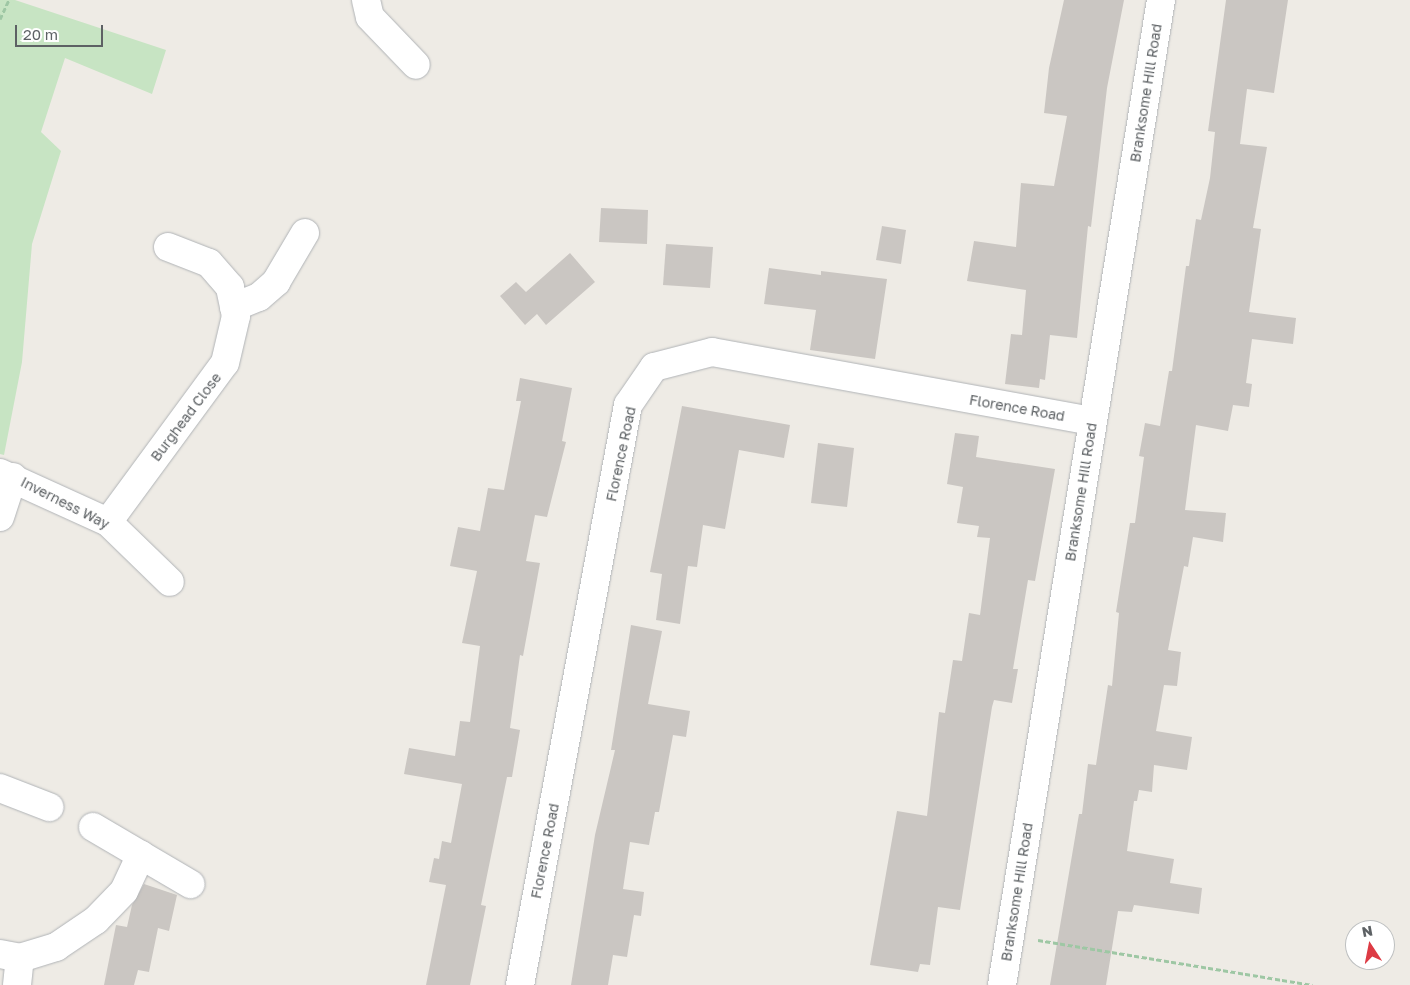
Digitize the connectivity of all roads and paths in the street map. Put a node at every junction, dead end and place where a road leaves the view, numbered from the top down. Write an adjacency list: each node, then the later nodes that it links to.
1 (9, 0): 4 (path)
2 (366, 0): 5 (street)
3 (1161, 0): 9 (street, Branksome Hill Road)
4 (0, 19)
5 (416, 65)
6 (305, 233): 8 (street)
7 (168, 246): 8 (street, Burghead Close)
8 (234, 307): 12 (street, Burghead Close)
9 (1092, 421): 19 (street, Branksome Hill Road); 22 (street, Florence Road)
10 (6, 475): 11 (street); 12 (street, Inverness Way)
11 (0, 517)
12 (108, 522): 13 (street, Inverness Way)
13 (170, 582)
14 (0, 788): 15 (street)
15 (49, 807)
16 (92, 827): 17 (street)
17 (141, 855): 18 (street); 20 (street)
18 (190, 884)
19 (1010, 936): 23 (street, Branksome Hill Road); 24 (path)
20 (10, 956): 21 (street)
21 (17, 985)
22 (520, 985)
23 (1002, 985)
24 (1312, 985)

